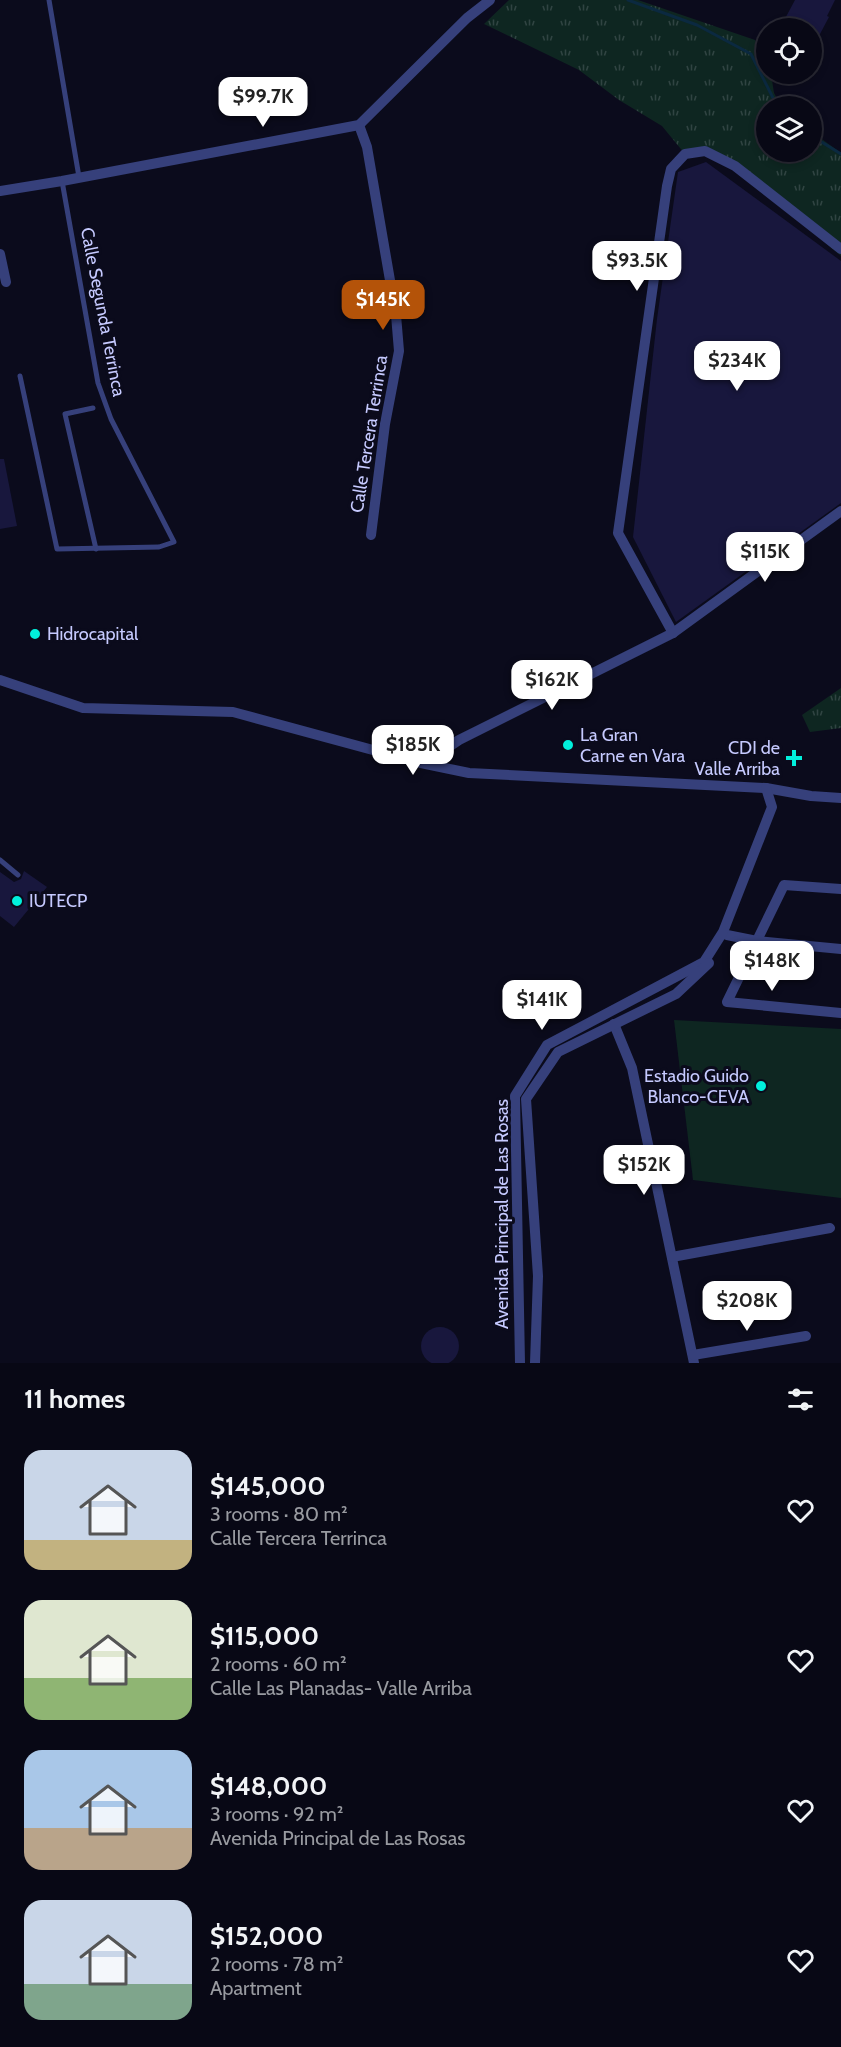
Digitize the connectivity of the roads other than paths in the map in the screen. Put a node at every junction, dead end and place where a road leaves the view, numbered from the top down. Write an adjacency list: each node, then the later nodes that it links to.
1 (49, 0): 4 (lane)
2 (490, 0): 3 (street)
3 (359, 125): 4 (street); 13 (street, Calle Tercera Terrinca)
4 (80, 177): 5 (street)
5 (62, 182): 6 (street); 14 (lane, Calle Segunda Terrinca)
6 (0, 191)
7 (841, 249): 15 (street)
8 (0, 254): 9 (street)
9 (6, 282)
10 (20, 376): 14 (lane)
11 (93, 408): 14 (lane)
12 (841, 511): 15 (street)
13 (371, 535)
14 (96, 549)
15 (673, 633): 17 (street)
16 (0, 680): 17 (street)
17 (421, 763): 18 (street)
18 (770, 789): 19 (street); 23 (street); 32 (street, Avenida Principal de Las Rosas)
19 (841, 798)
20 (0, 860): 21 (lane)
21 (18, 875)
22 (841, 889): 24 (street)
23 (727, 935): 24 (street); 27 (street)
24 (757, 941): 25 (street); 26 (street)
25 (841, 949)
26 (841, 1013)
27 (614, 1024): 29 (street); 33 (street)
28 (831, 1228): 29 (street)
29 (672, 1257): 31 (street)
30 (806, 1336): 31 (street)
31 (694, 1359)
32 (520, 1363)
33 (535, 1363)

